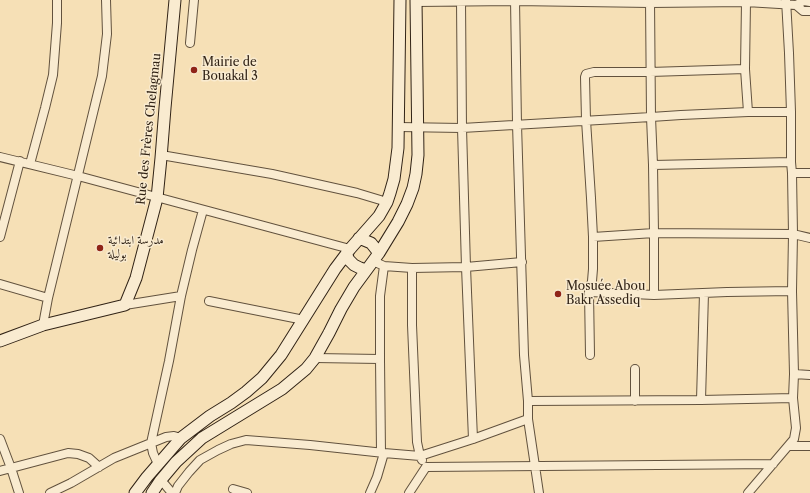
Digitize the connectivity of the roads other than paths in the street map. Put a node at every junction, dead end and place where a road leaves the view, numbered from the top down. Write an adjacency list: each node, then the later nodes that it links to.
1 (57, 0): 30 (street)
2 (106, 0): 34 (street)
3 (175, 0): 26 (main road, Rue des Frères Chelagmau)
4 (194, 0): 15 (street)
5 (400, 0): 23 (main road)
6 (416, 1): 7 (street); 24 (main road)
7 (461, 1): 8 (street); 25 (street)
8 (515, 1): 9 (street); 22 (street)
9 (650, 2): 10 (street); 17 (street)
10 (746, 2): 11 (street); 16 (street)
11 (786, 2): 13 (street); 19 (street)
12 (810, 2): 13 (street)
13 (796, 5): 14 (street)
14 (810, 11)
15 (190, 43)
16 (745, 69): 17 (street); 18 (street)
17 (650, 72): 20 (street); 21 (street)
18 (748, 112): 19 (street); 20 (street)
19 (791, 112): 29 (street)
20 (651, 117): 21 (street); 31 (street)
21 (586, 120): 22 (street); 41 (street)
22 (517, 124): 25 (street); 46 (street)
23 (398, 127): 24 (street); 36 (main road)
24 (417, 128): 25 (street); 45 (main road)
25 (462, 128): 48 (street)
26 (162, 155): 35 (main road, Rue des Frères Chelagmau); 36 (street)
27 (0, 157): 28 (street)
28 (20, 161): 30 (street); 40 (street)
29 (791, 162): 31 (street); 32 (street)
30 (30, 164): 34 (street)
31 (653, 165): 38 (street)
32 (792, 173): 33 (street); 39 (street)
33 (810, 173)
34 (78, 176): 35 (street); 57 (street)
35 (157, 198): 37 (street); 59 (main road, Rue des Frères Chelagmau)
36 (387, 202): 42 (main road)
37 (203, 210): 44 (street); 56 (street)
38 (654, 233): 39 (street); 41 (street); 55 (street)
39 (793, 234): 43 (street); 52 (street)
40 (0, 236)
41 (593, 237): 53 (street)
42 (359, 238): 44 (main road); 45 (main road)
43 (810, 238)
44 (348, 251): 50 (main road); 60 (main road)
45 (376, 257): 47 (street); 50 (main road)
46 (522, 262): 48 (street); 71 (street)
47 (384, 266): 49 (street); 65 (street)
48 (466, 267): 49 (street); 76 (street)
49 (412, 268): 81 (street)
50 (366, 270): 64 (main road)
51 (0, 284): 57 (street)
52 (792, 291): 54 (street); 67 (street)
53 (589, 292): 55 (street); 63 (street)
54 (704, 293): 55 (street); 70 (street)
55 (654, 295)
56 (181, 296): 59 (street); 77 (street)
57 (48, 298): 61 (street)
58 (209, 302): 60 (street)
59 (124, 305): 61 (main road)
60 (304, 320): 74 (main road)
61 (43, 325): 62 (main road)
62 (0, 341)
63 (590, 355)
64 (315, 358): 65 (street); 89 (main road)
65 (380, 359): 80 (street)
66 (635, 369): 72 (street)
67 (794, 374): 68 (street); 69 (street)
68 (810, 375)
69 (793, 398): 70 (street); 78 (street)
70 (701, 400): 72 (street)
71 (528, 401): 72 (street); 73 (street)
72 (635, 401)
73 (528, 419): 76 (street); 85 (street)
74 (181, 438): 77 (street); 82 (main road)
75 (0, 440): 86 (street)
76 (473, 440): 81 (street)
77 (150, 443): 82 (street); 84 (street)
78 (788, 446): 79 (street); 83 (street)
79 (810, 446)
80 (383, 453): 81 (street); 95 (street); 97 (street)
81 (420, 456): 87 (street)
82 (158, 464): 93 (main road)
83 (773, 464): 85 (street); 100 (street)
84 (99, 467): 86 (street); 92 (street)
85 (535, 467): 87 (street); 99 (street)
86 (11, 468): 88 (street); 91 (street)
87 (426, 468): 98 (street)
88 (0, 470)
89 (161, 480): 94 (main road); 95 (street)
90 (233, 489): 96 (street)
91 (19, 493)
92 (50, 493)
93 (135, 493)
94 (152, 493)
95 (173, 493)
96 (247, 493)
97 (370, 493)
98 (409, 493)
99 (538, 493)
100 (748, 493)

